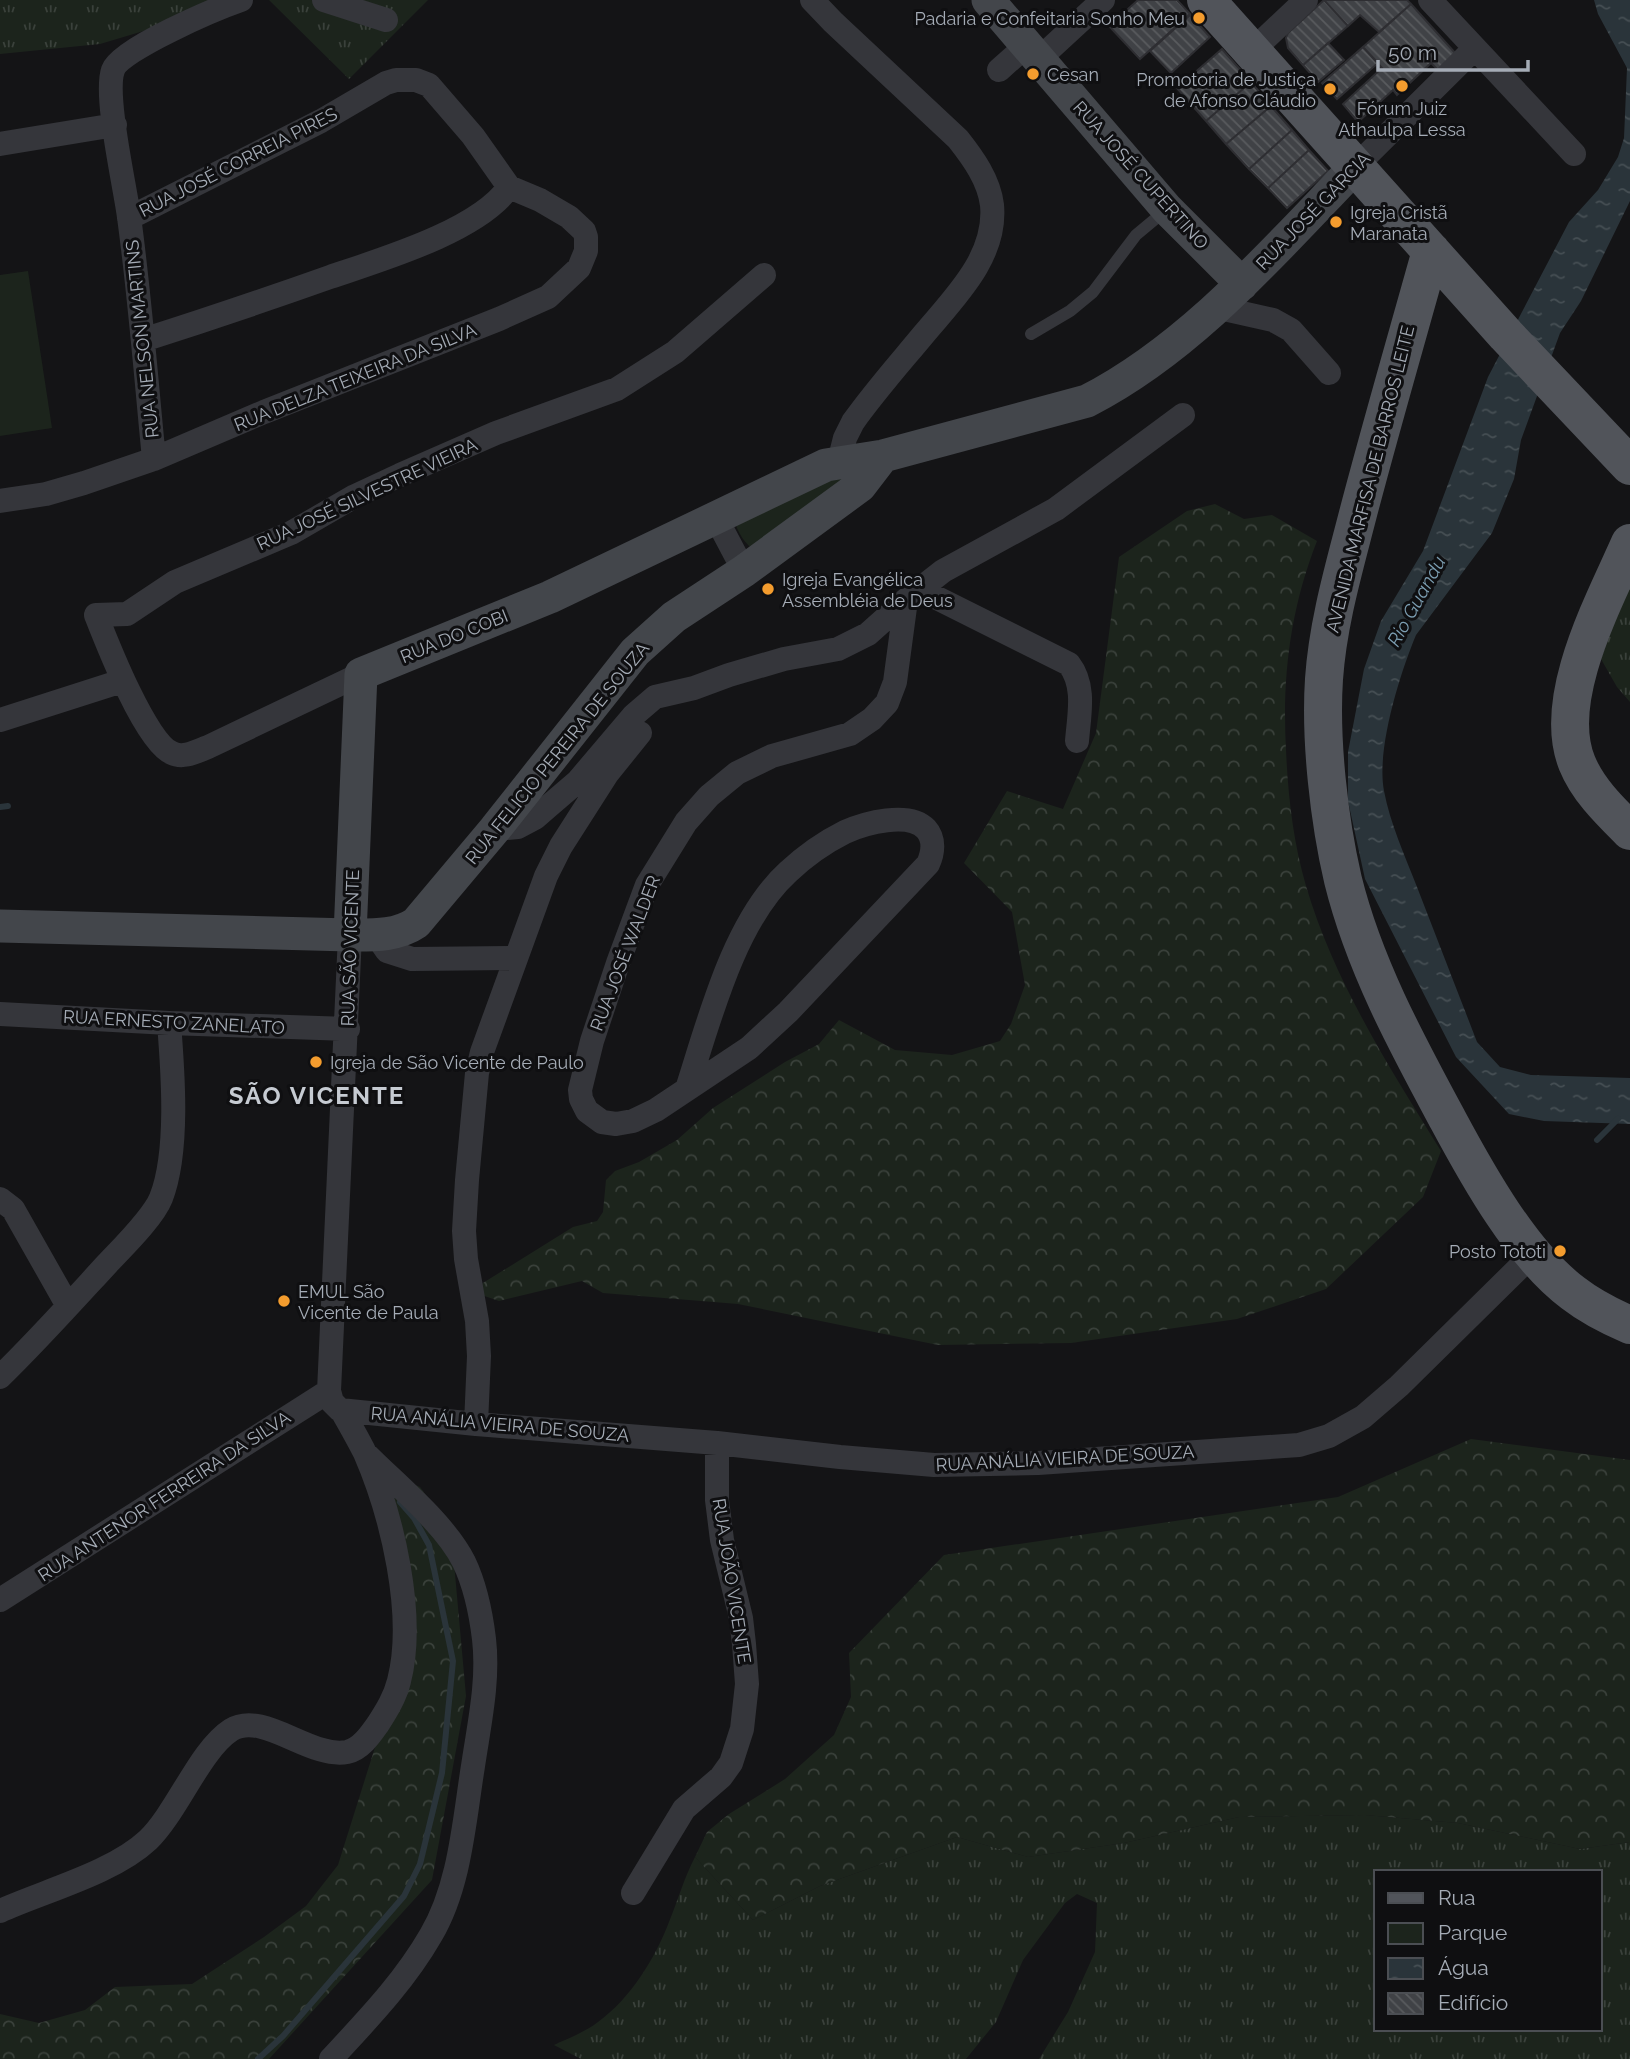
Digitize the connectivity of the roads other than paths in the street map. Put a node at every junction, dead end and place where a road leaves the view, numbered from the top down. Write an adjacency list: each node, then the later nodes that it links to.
1 (241, 0): 14 (street, RUA JOSÉ CORREIA PIRES)
2 (324, 0): 9 (street)
3 (813, 0): 31 (street)
4 (988, 0): 12 (main road, RUA JOSÉ CUPERTINO)
5 (1103, 0): 12 (street)
6 (1206, 0): 11 (main road)
7 (1306, 0): 11 (street)
8 (1430, 0): 10 (street)
9 (386, 20)
10 (1475, 49): 16 (street); 17 (street, RUA JOSÉ GARCIA)
11 (1252, 51): 17 (main road)
12 (1033, 52): 13 (street); 19 (main road, RUA JOSÉ CUPERTINO)
13 (999, 71)
14 (115, 125): 15 (street); 20 (street, RUA JOSÉ CORREIA PIRES)
15 (0, 144)
16 (1574, 153)
17 (1356, 166): 21 (main road); 23 (main road, RUA JOSÉ GARCIA)
18 (509, 187): 20 (street, RUA JOSÉ CORREIA PIRES); 26 (street); 30 (street, RUA DELZA TEIXEIRA DA SILVA)
19 (1167, 209): 23 (main road, RUA JOSÉ CUPERTINO); 25 (lane)
20 (129, 218): 26 (street, RUA NELSON MARTINS)
21 (1432, 251): 32 (main road); 54 (main road, AVENIDA MARFISA DE BARROS LEITE)
22 (764, 275): 38 (street, RUA JOSÉ SILVESTRE VIEIRA)
23 (1242, 284): 24 (main road)
24 (1215, 307): 27 (street); 29 (main road)
25 (1031, 334)
26 (143, 340): 30 (street, RUA NELSON MARTINS)
27 (1328, 373)
28 (1184, 415): 37 (street)
29 (883, 456): 31 (main road, RUA DO COBI); 36 (main road, RUA FELICIO PEREIRA DE SOUZA)
30 (154, 459): 33 (street, RUA DELZA TEIXEIRA DA SILVA)
31 (839, 462): 34 (main road, RUA DO COBI)
32 (1630, 466)
33 (0, 501)
34 (716, 518): 36 (street); 39 (main road, RUA DO COBI)
35 (1630, 543): 45 (main road)
36 (744, 571): 44 (main road, RUA FELICIO PEREIRA DE SOUZA)
37 (912, 594): 41 (street); 43 (street); 52 (street, RUA JOSÉ WALDER)
38 (96, 615): 40 (street, RUA DO COBI)
39 (361, 674): 40 (street, RUA DO COBI); 47 (main road, RUA SÃO VICENTE)
40 (122, 681): 42 (street)
41 (687, 690): 44 (street); 48 (street)
42 (0, 720)
43 (1077, 741)
44 (495, 829): 47 (main road, RUA FELICIO PEREIRA DE SOUZA)
45 (1630, 831)
46 (0, 926): 47 (main road, RUA FELICIO PEREIRA DE SOUZA)
47 (363, 935): 48 (street); 51 (street, RUA SÃO VICENTE)
48 (516, 958): 59 (street)
49 (0, 1014): 50 (street, RUA ERNESTO ZANELATO)
50 (169, 1023): 51 (street, RUA ERNESTO ZANELATO); 55 (street)
51 (348, 1029): 58 (street, RUA SÃO VICENTE)
52 (688, 1089): 52 (street, RUA JOSÉ WALDER)
53 (0, 1199): 55 (street)
54 (1532, 1254): 56 (main road, AVENIDA MARFISA DE BARROS LEITE); 60 (street, RUA ANÁLIA VIEIRA DE SOUZA)
55 (68, 1306): 57 (street)
56 (1630, 1325)
57 (0, 1377)
58 (335, 1401): 59 (street, RUA ANÁLIA VIEIRA DE SOUZA); 61 (street); 62 (street, RUA ANTENOR FERREIRA DA SILVA)
59 (476, 1424): 60 (street, RUA ANÁLIA VIEIRA DE SOUZA)
60 (717, 1443): 63 (street, RUA JOÃO VICENTE)
61 (365, 1453): 64 (street); 65 (street)
62 (0, 1600)
63 (633, 1893)
64 (0, 1911)
65 (331, 2059)

